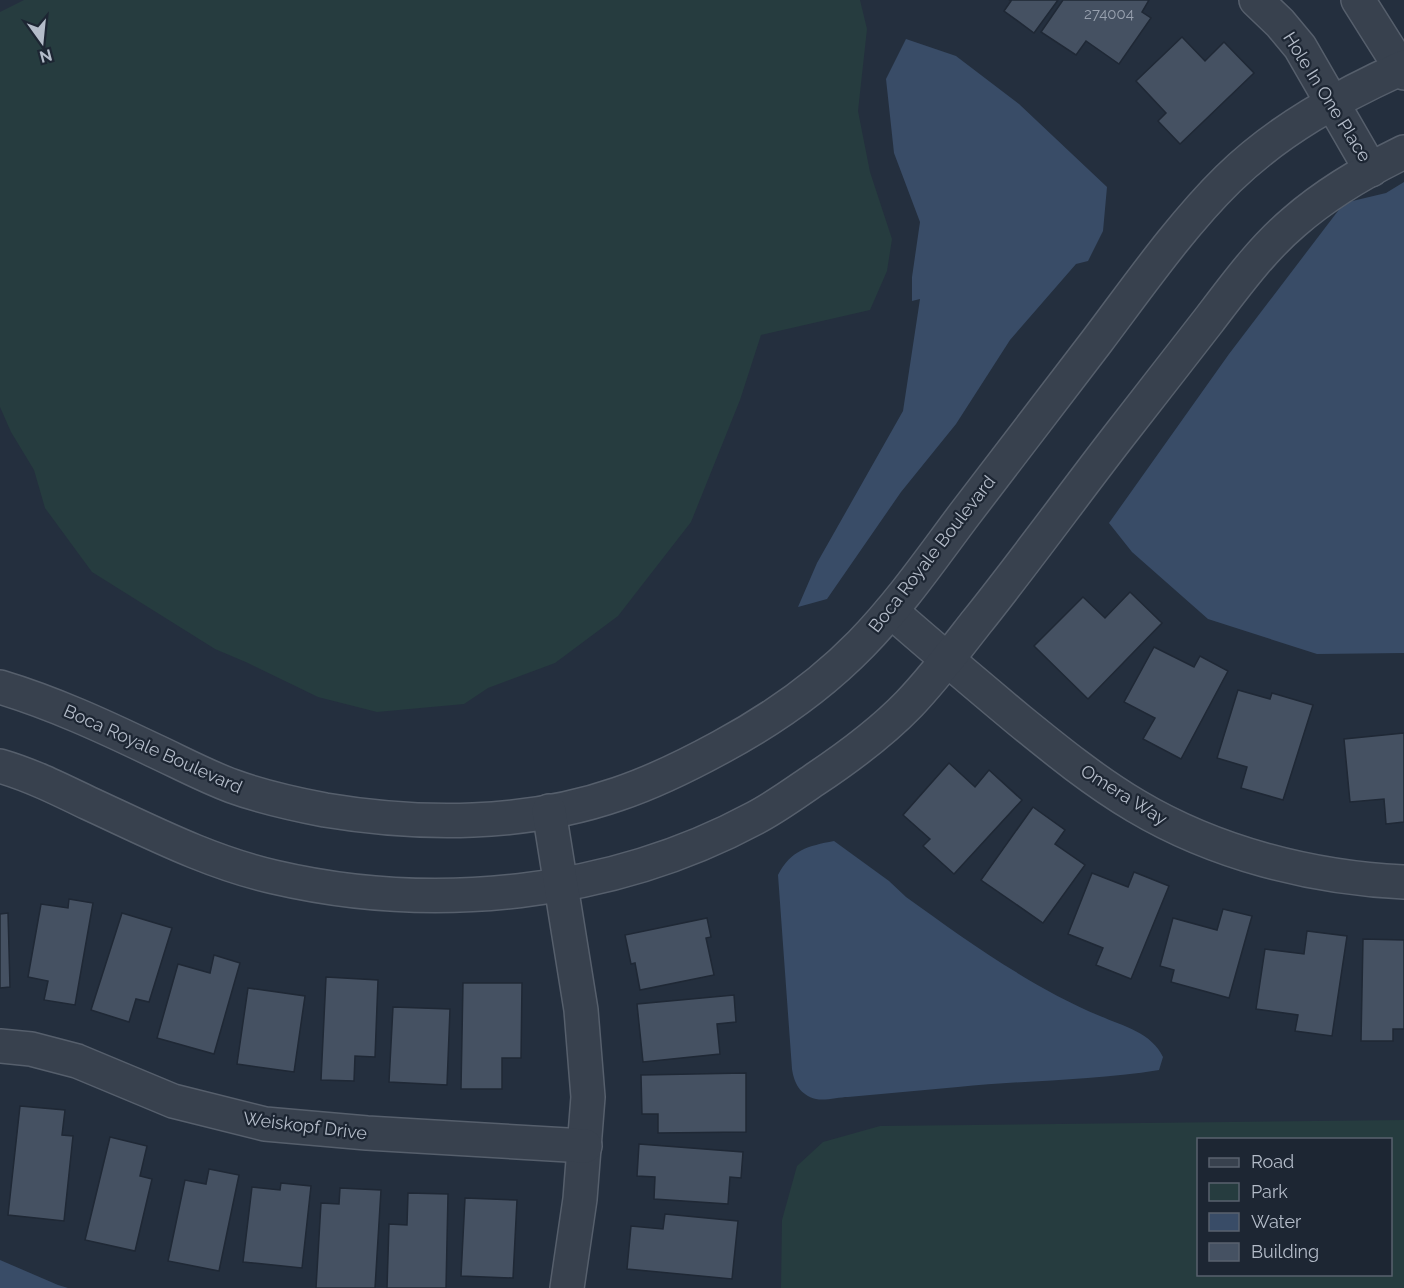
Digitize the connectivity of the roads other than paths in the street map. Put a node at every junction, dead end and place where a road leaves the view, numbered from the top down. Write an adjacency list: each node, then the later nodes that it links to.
1 (1256, 0): 4 (street, Hole In One Place)
2 (1358, 0): 3 (street)
3 (1403, 70): 4 (street, Boca Royale Boulevard)
4 (1331, 102): 6 (street, Hole In One Place); 7 (street, Boca Royale Boulevard)
5 (1404, 152): 6 (street)
6 (1371, 170): 8 (street)
7 (891, 611): 8 (street, Omera Way); 11 (street, Boca Royale Boulevard)
8 (946, 660): 12 (street, Omera Way); 13 (street)
9 (0, 687): 11 (street, Boca Royale Boulevard)
10 (0, 766): 13 (street)
11 (549, 811): 13 (street)
12 (1404, 882)
13 (561, 884): 15 (street)
14 (0, 1046): 15 (street, Weiskopf Drive)
15 (585, 1146): 16 (street)
16 (567, 1288)

